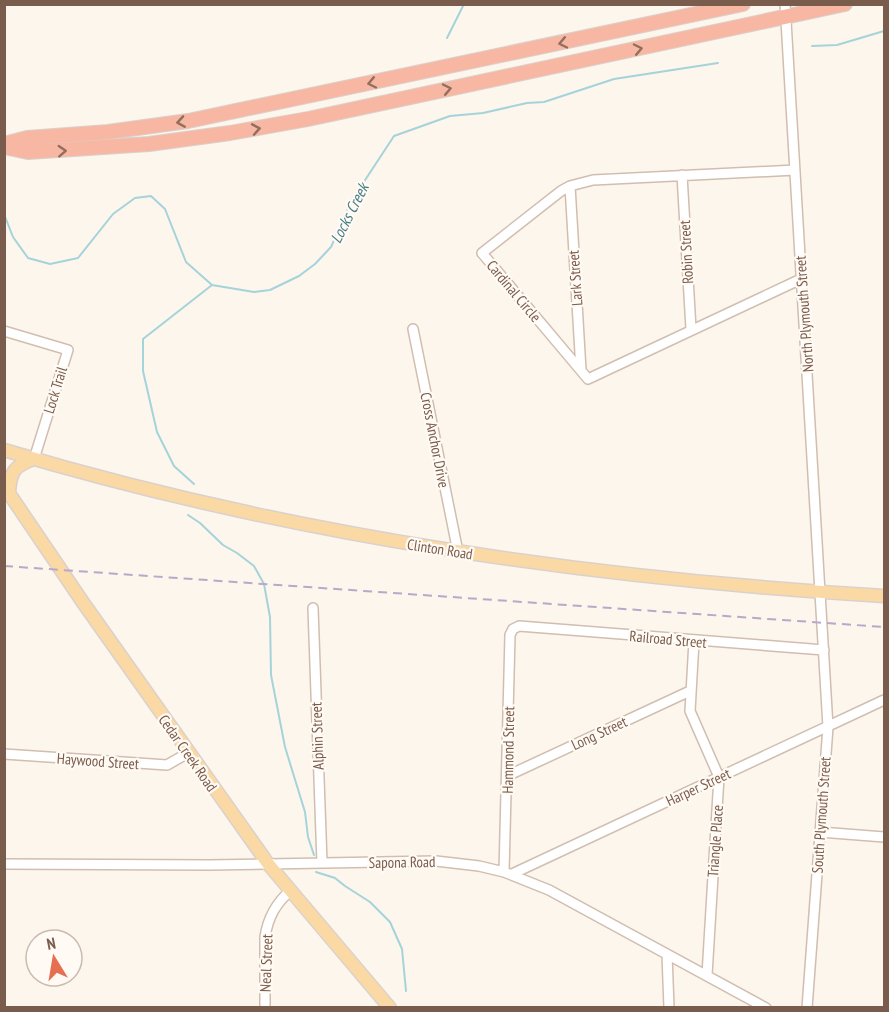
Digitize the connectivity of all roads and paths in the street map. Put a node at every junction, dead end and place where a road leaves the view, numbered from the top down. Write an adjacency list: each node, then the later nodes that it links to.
1 (743, 4): 4 (highway, one-way to 4)
2 (845, 4): 3 (highway)
3 (785, 11): 4 (highway, one-way to 3); 5 (street, North Plymouth Street)
4 (4, 146)
5 (795, 170): 6 (street, Cardinal Circle); 8 (street, North Plymouth Street)
6 (682, 175): 7 (street, Cardinal Circle); 10 (street, Robin Street)
7 (570, 186): 12 (street, Lark Street); 12 (street, Cardinal Circle)
8 (801, 279): 10 (street); 17 (street, North Plymouth Street)
9 (413, 329): 16 (street, Cross Anchor Drive)
10 (691, 329): 12 (street)
11 (4, 331): 14 (street, Lock Trail)
12 (581, 370)
13 (4, 450): 14 (main road, Clinton Road)
14 (34, 459): 15 (main road); 16 (main road, Clinton Road)
15 (7, 490): 27 (main road, Cedar Creek Road)
16 (458, 552): 17 (main road, Clinton Road)
17 (821, 592): 18 (main road, Clinton Road); 20 (street, North Plymouth Street)
18 (885, 596)
19 (313, 608): 33 (street, Alphin Street)
20 (823, 623): 23 (street, South Plymouth Street)
21 (513, 629): 22 (street, Railroad Street); 29 (street, Hammond Street)
22 (694, 641): 23 (street, Railroad Street); 24 (street, Triangle Place)
23 (824, 650): 26 (street, South Plymouth Street)
24 (690, 690): 29 (street, Long Street); 30 (street, Triangle Place)
25 (885, 700): 26 (street, Harper Street)
26 (828, 727): 30 (street, Harper Street); 31 (street, South Plymouth Street)
27 (188, 753): 28 (street, Haywood Street); 35 (main road, Cedar Creek Road)
28 (4, 754)
29 (507, 776): 36 (street, Hammond Street)
30 (719, 777): 36 (street, Harper Street); 39 (street, Triangle Place)
31 (820, 832): 32 (street); 44 (street, South Plymouth Street)
32 (885, 837)
33 (322, 863): 35 (street, Sapona Road); 36 (street, Sapona Road)
34 (4, 864): 35 (street, Sapona Road)
35 (269, 865): 37 (main road, Cedar Creek Road)
36 (508, 873): 38 (street, Sapona Road)
37 (291, 890): 41 (street, Neal Street); 42 (main road, Cedar Creek Road)
38 (667, 954): 39 (street, Sapona Road); 40 (street)
39 (707, 975): 43 (street, Sapona Road)
40 (669, 1007)
41 (265, 1008)
42 (390, 1008)
43 (766, 1008)
44 (807, 1008)

